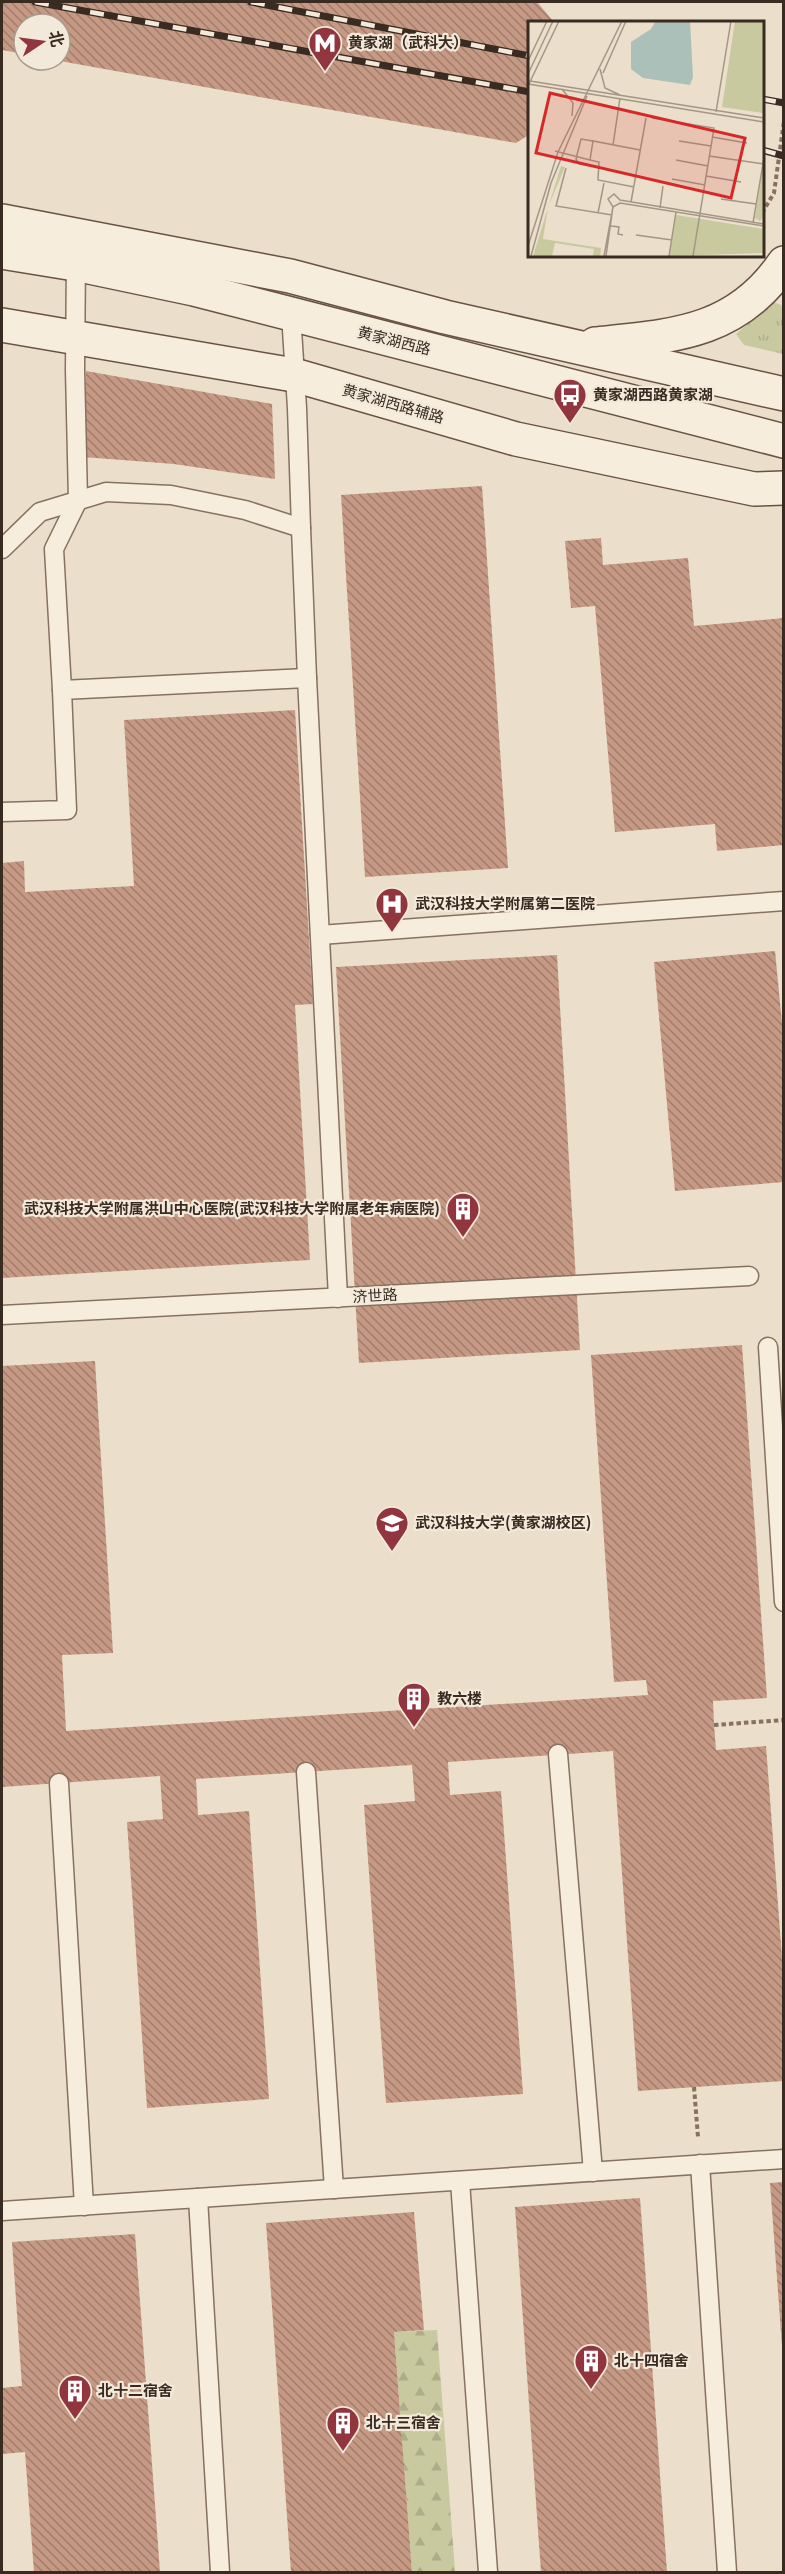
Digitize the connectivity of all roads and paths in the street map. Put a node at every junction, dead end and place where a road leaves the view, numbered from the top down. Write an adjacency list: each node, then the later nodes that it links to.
1 (783, 121): 2 (path)
2 (764, 210)
3 (2, 221): 4 (main road, 黄家湖西路)
4 (77, 249): 5 (main road, 黄家湖西路); 7 (main road, 黄家湖西路); 9 (lane); 10 (main road, 黄家湖西路)
5 (2, 252)
6 (783, 263): 10 (main road)
7 (291, 314): 11 (lane); 13 (main road, 黄家湖西路)
8 (2, 325): 9 (main road, 黄家湖西路辅路)
9 (76, 336): 11 (main road, 黄家湖西路辅路); 15 (lane)
10 (570, 346): 12 (main road, 黄家湖西路)
11 (294, 375): 14 (main road, 黄家湖西路辅路); 16 (lane)
12 (783, 394)
13 (783, 441)
14 (783, 488)
15 (78, 500): 16 (lane); 17 (lane); 19 (lane)
16 (301, 528): 18 (lane)
17 (2, 549)
18 (307, 678): 19 (lane); 22 (lane)
19 (62, 690): 20 (lane)
20 (2, 812)
21 (783, 901): 22 (lane)
22 (320, 935): 24 (lane)
23 (749, 1276): 24 (lane, 济世路)
24 (338, 1298): 25 (lane, 济世路)
25 (2, 1315)
26 (768, 1347): 27 (lane)
27 (783, 1602)
28 (783, 1720): 29 (path)
29 (714, 1725)
30 (558, 1754): 36 (lane)
31 (306, 1772): 38 (lane)
32 (59, 1783): 40 (lane)
33 (694, 2087): 35 (path)
34 (783, 2159): 35 (lane)
35 (700, 2164): 36 (lane); 44 (lane)
36 (593, 2172): 37 (lane)
37 (460, 2181): 38 (lane); 43 (lane)
38 (334, 2189): 39 (lane)
39 (198, 2198): 40 (lane); 42 (lane)
40 (84, 2206): 41 (lane)
41 (2, 2211)
42 (220, 2572)
43 (488, 2572)
44 (727, 2572)

